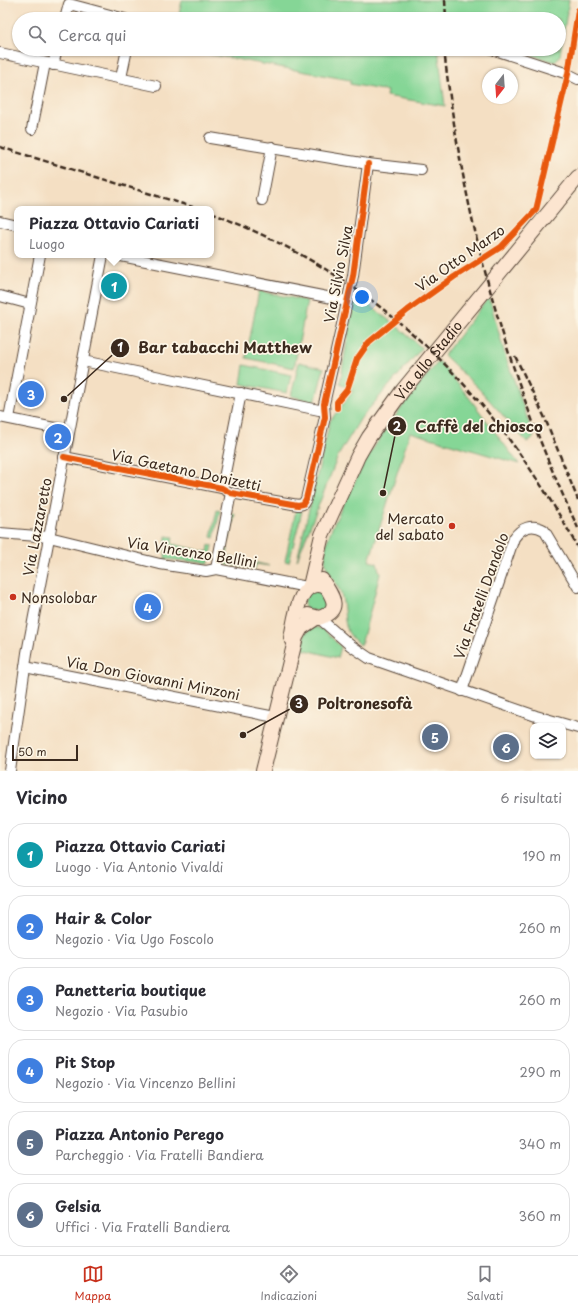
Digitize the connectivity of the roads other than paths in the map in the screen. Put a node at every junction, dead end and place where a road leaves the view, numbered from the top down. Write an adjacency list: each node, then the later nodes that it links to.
1 (67, 12): 2 (street)
2 (99, 12)
3 (0, 54): 7 (street)
4 (53, 56): 7 (street)
5 (126, 56): 8 (street)
6 (513, 56): 9 (street)
7 (49, 64): 8 (street); 11 (street)
8 (121, 78): 10 (street)
9 (578, 79)
10 (156, 86)
11 (32, 130)
12 (210, 138): 13 (street)
13 (272, 147): 14 (street); 17 (street)
14 (368, 164): 15 (street); 24 (street, Via Silvio Silva)
15 (421, 170)
16 (578, 177): 36 (main road, Via allo Stadio)
17 (262, 200)
18 (0, 221): 19 (street)
19 (14, 224)
20 (39, 258): 25 (street)
21 (102, 258): 26 (street, Via Lazzaretto)
22 (131, 258): 24 (street)
23 (0, 296): 25 (street)
24 (346, 301): 28 (street, Via Silvio Silva)
25 (30, 304): 29 (street)
26 (83, 361): 27 (street); 30 (street, Via Lazzaretto)
27 (241, 393): 28 (street); 32 (street)
28 (324, 409): 33 (street, Via Silvio Silva)
29 (4, 418): 30 (street)
30 (69, 431): 31 (street, Via Lazzaretto)
31 (64, 457): 32 (street, Via Gaetano Donizetti); 35 (street, Via Lazzaretto)
32 (226, 490): 33 (street, Via Gaetano Donizetti); 37 (street)
33 (304, 504)
34 (0, 533): 35 (street, Via Vincenzo Bellini)
35 (49, 537): 37 (street, Via Vincenzo Bellini); 44 (street, Via Lazzaretto)
36 (316, 565): 38 (main road); 40 (main road, Via allo Stadio)
37 (216, 569): 40 (street, Via Vincenzo Bellini)
38 (326, 587): 40 (main road); 41 (main road)
39 (578, 587): 45 (street, Via Fratelli Dandolo)
40 (305, 593): 42 (main road); 46 (main road, Via allo Stadio)
41 (333, 606): 42 (main road, Via allo Stadio); 43 (street)
42 (318, 618): 43 (street); 46 (main road, Via allo Stadio)
43 (342, 637): 45 (street)
44 (25, 667): 46 (street, Via Don Giovanni Minzoni); 48 (street, Via Lazzaretto)
45 (462, 691): 47 (street)
46 (277, 710): 49 (main road, Via allo Stadio)
47 (578, 728)
48 (10, 771)
49 (263, 771)

